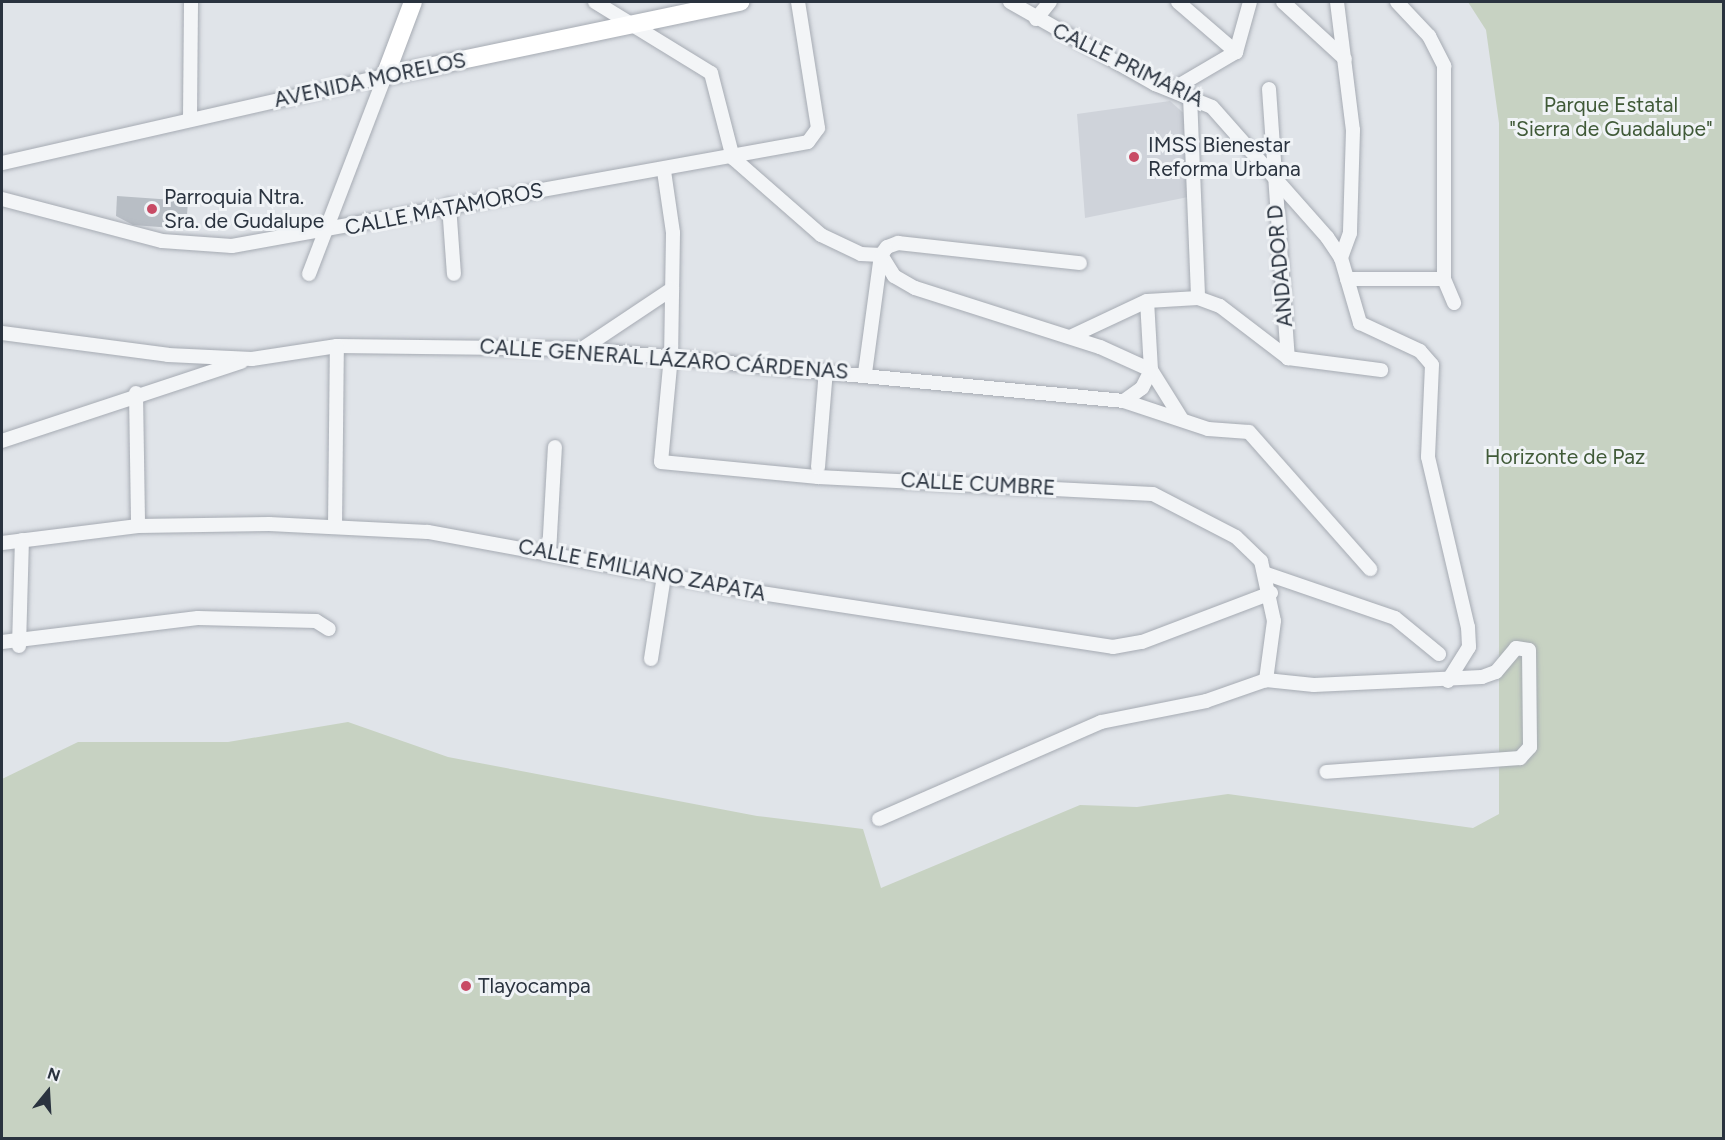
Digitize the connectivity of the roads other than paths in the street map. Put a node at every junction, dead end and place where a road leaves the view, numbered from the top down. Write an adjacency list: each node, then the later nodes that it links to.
1 (191, 2): 22 (street)
2 (413, 2): 18 (street)
3 (595, 2): 15 (street)
4 (740, 2): 13 (street, AVENIDA MORELOS)
5 (798, 2): 23 (street, CALLE MATAMOROS)
6 (1010, 2): 14 (street, CALLE PRIMARIA)
7 (1050, 2): 14 (street)
8 (1178, 2): 16 (street)
9 (1250, 2): 16 (street)
10 (1283, 2): 17 (street)
11 (1337, 2): 17 (street)
12 (1397, 2): 36 (street)
13 (717, 4): 15 (street, AVENIDA MORELOS)
14 (1036, 19): 19 (street, CALLE PRIMARIA)
15 (630, 27): 18 (street, AVENIDA MORELOS); 23 (street)
16 (1236, 52): 19 (street)
17 (1345, 59): 31 (street)
18 (385, 76): 22 (street, AVENIDA MORELOS); 29 (street)
19 (1173, 88): 21 (street, CALLE PRIMARIA)
20 (1269, 89): 26 (street, ANDADOR D)
21 (1190, 96): 26 (street, CALLE PRIMARIA); 38 (street)
22 (190, 118): 24 (street, AVENIDA MORELOS)
23 (733, 158): 25 (street, CALLE MATAMOROS); 30 (street)
24 (2, 163)
25 (664, 171): 28 (street, CALLE MATAMOROS); 37 (street)
26 (1272, 174): 31 (street, CALLE PRIMARIA); 46 (street, ANDADOR D)
27 (2, 199): 29 (street, CALLE MATAMOROS)
28 (449, 205): 29 (street, CALLE MATAMOROS); 34 (street)
29 (326, 231): 33 (street)
30 (881, 255): 32 (street); 42 (street); 51 (street)
31 (1341, 258): 35 (street, CALLE PRIMARIA)
32 (1080, 263)
33 (309, 274)
34 (454, 274)
35 (1347, 279): 36 (street); 73 (street, CALLE PRIMARIA)
36 (1444, 279): 40 (street)
37 (672, 289): 44 (street); 45 (street)
38 (1198, 298): 39 (street); 46 (street)
39 (1147, 301): 42 (street); 49 (street)
40 (1454, 303)
41 (2, 333): 47 (street, CALLE GENERAL LÁZARO CÁRDENAS)
42 (1070, 337): 49 (street)
43 (337, 346): 44 (street, CALLE GENERAL LÁZARO CÁRDENAS); 47 (street, CALLE GENERAL LÁZARO CÁRDENAS); 59 (street)
44 (582, 349): 45 (street, CALLE GENERAL LÁZARO CÁRDENAS)
45 (671, 356): 48 (street, CALLE GENERAL LÁZARO CÁRDENAS); 64 (street, CALLE CUMBRE)
46 (1288, 358): 50 (street)
47 (252, 359): 52 (street)
48 (826, 370): 51 (street, CALLE GENERAL LÁZARO CÁRDENAS); 57 (street)
49 (1151, 370): 53 (street); 54 (street)
50 (1381, 370)
51 (865, 373): 53 (street, CALLE GENERAL LÁZARO CÁRDENAS)
52 (136, 393): 55 (street); 58 (street)
53 (1124, 401): 54 (street, CALLE GENERAL LÁZARO CÁRDENAS)
54 (1181, 418): 63 (street, CALLE GENERAL LÁZARO CÁRDENAS)
55 (2, 441)
56 (555, 447): 62 (street)
57 (818, 467)
58 (138, 526): 59 (street, CALLE EMILIANO ZAPATA); 60 (street, CALLE EMILIANO ZAPATA)
59 (335, 526): 62 (street, CALLE EMILIANO ZAPATA)
60 (22, 540): 61 (street, CALLE EMILIANO ZAPATA); 69 (street)
61 (2, 543)
62 (549, 553): 65 (street, CALLE EMILIANO ZAPATA)
63 (1371, 569)
64 (1267, 574): 66 (street, CALLE CUMBRE); 70 (street)
65 (664, 576): 66 (street, CALLE EMILIANO ZAPATA); 71 (street)
66 (1271, 593): 72 (street, CALLE CUMBRE)
67 (329, 629): 69 (street)
68 (2, 642): 69 (street)
69 (19, 643)
70 (1439, 654)
71 (651, 659)
72 (1266, 680): 73 (street); 75 (street)
73 (1449, 681): 74 (street)
74 (1327, 772)
75 (879, 819)

